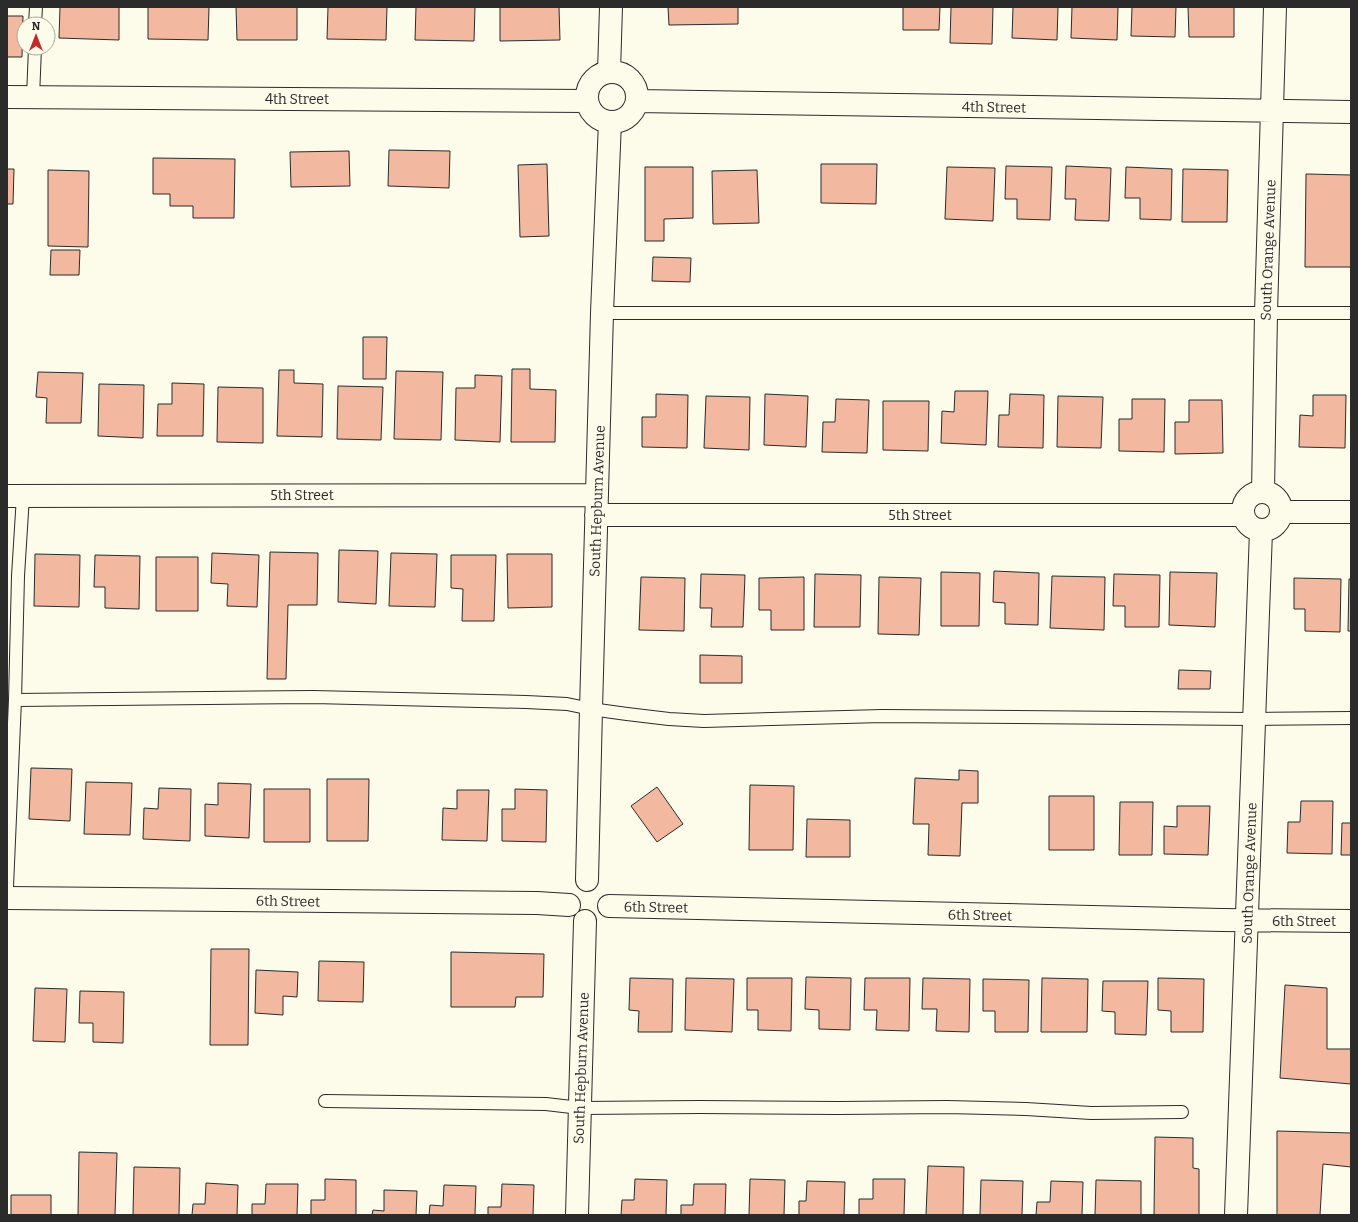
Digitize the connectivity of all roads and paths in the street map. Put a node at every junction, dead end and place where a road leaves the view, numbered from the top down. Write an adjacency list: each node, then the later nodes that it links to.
1 (611, 7): 4 (street)
2 (1275, 7): 9 (street, South Orange Avenue)
3 (34, 56): 6 (lane)
4 (609, 72): 7 (street); 8 (street)
5 (7, 97): 6 (street, 4th Street)
6 (33, 98): 7 (street, 4th Street)
7 (587, 101): 11 (street)
8 (637, 101): 9 (street, 4th Street); 11 (street)
9 (1272, 112): 10 (street, 4th Street); 13 (street, South Orange Avenue)
10 (1351, 112)
11 (610, 122): 12 (street, South Hepburn Avenue)
12 (602, 313): 13 (lane); 17 (street, South Hepburn Avenue)
13 (1266, 313): 14 (lane); 15 (street, South Orange Avenue)
14 (1351, 314)
15 (1263, 492): 18 (street); 20 (street)
16 (15, 496): 17 (street, 5th Street); 22 (lane)
17 (597, 505): 20 (street, 5th Street); 23 (street, South Hepburn Avenue)
18 (1282, 512): 19 (street); 21 (street)
19 (1351, 512)
20 (1243, 515): 21 (street)
21 (1261, 531): 25 (street, South Orange Avenue)
22 (16, 700): 23 (lane); 27 (lane)
23 (591, 709): 25 (lane); 26 (street, South Hepburn Avenue)
24 (1351, 718): 25 (lane)
25 (1253, 719): 32 (street, South Orange Avenue)
26 (587, 880): 29 (street); 30 (street)
27 (7, 887)
28 (7, 898): 29 (street, 6th Street)
29 (569, 905): 31 (street)
30 (609, 906): 31 (street); 32 (street, 6th Street)
31 (585, 920): 35 (street, South Hepburn Avenue)
32 (1247, 920): 33 (street, 6th Street); 38 (street, South Orange Avenue)
33 (1351, 921)
34 (325, 1101): 35 (lane)
35 (580, 1108): 36 (lane); 37 (street, South Hepburn Avenue)
36 (1182, 1112)
37 (577, 1215)
38 (1236, 1215)

